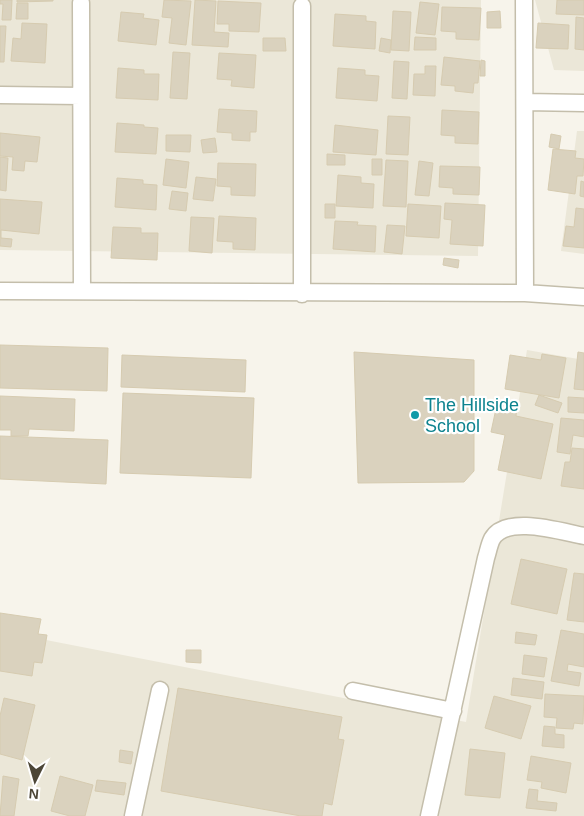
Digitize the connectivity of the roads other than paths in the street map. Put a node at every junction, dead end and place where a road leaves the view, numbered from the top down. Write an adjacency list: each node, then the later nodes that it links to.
1 (524, 0): 6 (street)
2 (81, 3): 5 (street)
3 (302, 6): 10 (street)
4 (0, 95): 5 (street)
5 (81, 96): 8 (street)
6 (525, 102): 7 (street); 11 (street)
7 (584, 103)
8 (82, 291): 9 (street); 10 (street)
9 (0, 292)
10 (302, 294): 11 (street)
11 (525, 294): 12 (street)
12 (584, 297)
13 (584, 536): 16 (street)
14 (160, 690): 17 (street)
15 (353, 691): 16 (street)
16 (453, 710): 18 (street)
17 (133, 816)
18 (429, 816)

